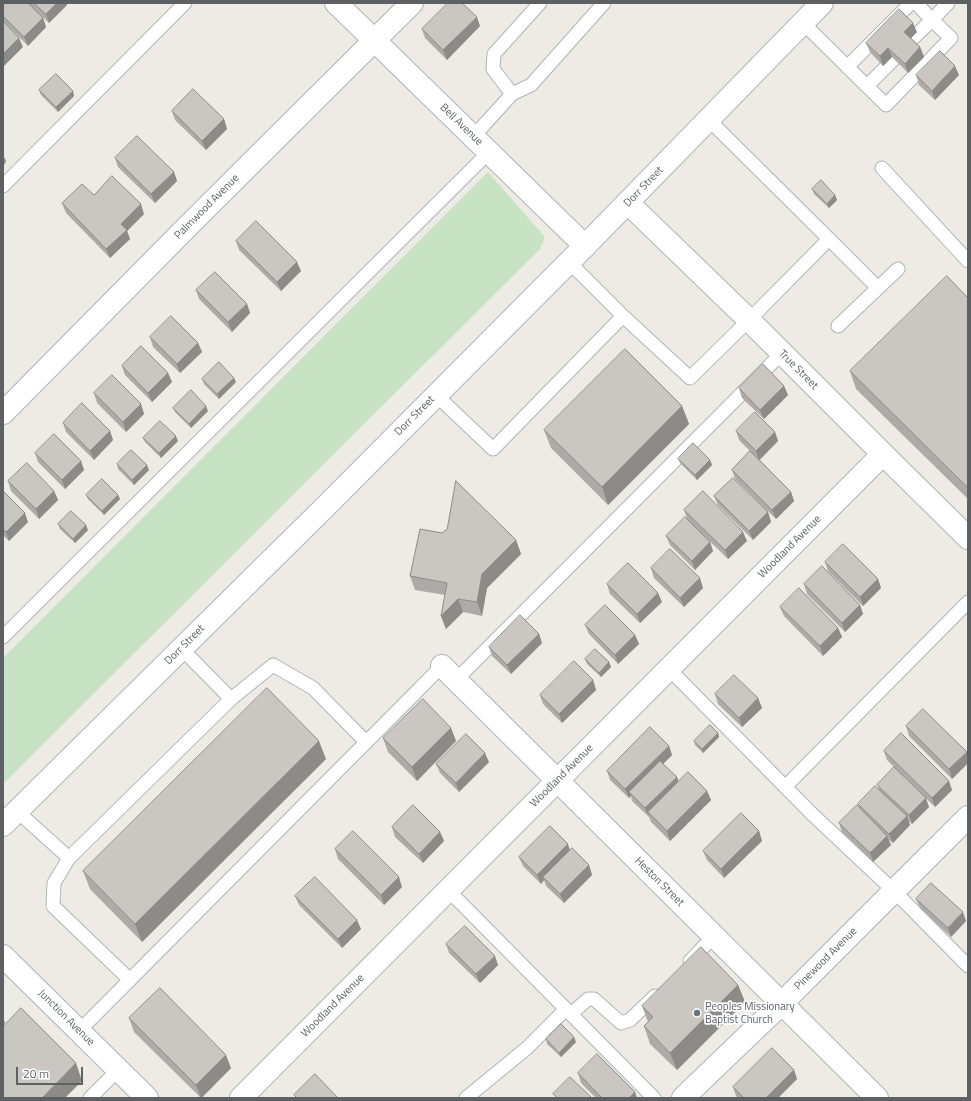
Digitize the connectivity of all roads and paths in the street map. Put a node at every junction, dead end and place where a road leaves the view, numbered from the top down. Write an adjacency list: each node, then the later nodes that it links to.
1 (185, 3): 22 (lane)
2 (336, 3): 12 (street, Bell Avenue)
3 (412, 3): 12 (street, Palmwood Avenue)
4 (540, 3): 17 (lane)
5 (604, 3): 17 (lane)
6 (822, 3): 11 (street, Dorr Street)
7 (911, 3): 15 (lane)
8 (916, 3): 10 (lane)
9 (948, 3): 10 (lane)
10 (932, 20): 13 (lane); 16 (lane)
11 (803, 23): 15 (lane); 18 (street, Dorr Street)
12 (374, 41): 19 (street, Bell Avenue); 35 (street, Palmwood Avenue)
13 (909, 42)
14 (894, 58): 16 (lane)
15 (847, 67): 16 (lane)
16 (867, 86)
17 (512, 94): 19 (lane)
18 (709, 120): 23 (street, Dorr Street); 24 (lane)
19 (473, 137): 20 (street, Bell Avenue)
20 (489, 152): 25 (street, Bell Avenue); 39 (lane)
21 (882, 168): 26 (lane)
22 (3, 186)
23 (628, 203): 25 (street, Dorr Street); 31 (street, True Street)
24 (828, 238): 29 (lane); 31 (lane)
25 (585, 246): 27 (street, Dorr Street)
26 (968, 261)
27 (569, 262): 30 (lane); 34 (street, Dorr Street)
28 (898, 268): 29 (lane)
29 (878, 288): 32 (lane)
30 (623, 316): 31 (lane); 34 (lane)
31 (749, 320): 33 (street, True Street)
32 (838, 326)
33 (782, 353): 36 (street, True Street); 42 (lane)
34 (436, 395): 40 (street, Dorr Street)
35 (3, 413)
36 (883, 454): 37 (street, True Street); 41 (street, Woodland Avenue)
37 (968, 538)
38 (968, 602): 46 (lane)
39 (3, 637)
40 (181, 648): 43 (lane); 48 (street, Dorr Street)
41 (669, 669): 45 (street, Woodland Avenue); 46 (lane)
42 (449, 673): 44 (lane); 45 (street, Heston Street)
43 (231, 699): 44 (lane); 49 (lane)
44 (366, 742): 56 (lane)
45 (557, 780): 50 (street, Woodland Avenue); 52 (street, Heston Street)
46 (785, 787): 51 (lane)
47 (968, 817): 51 (street, Pinewood Avenue)
48 (10, 818): 49 (lane)
49 (69, 858): 56 (lane)
50 (448, 890): 59 (lane); 64 (street, Woodland Avenue)
51 (894, 891): 54 (lane); 58 (street, Pinewood Avenue)
52 (714, 936): 55 (lane); 58 (street, Heston Street)
53 (3, 956): 60 (street, Junction Avenue)
54 (968, 966)
55 (681, 970)
56 (130, 980): 60 (lane)
57 (664, 986): 59 (lane)
58 (782, 1004): 67 (street, Pinewood Avenue); 68 (street, Heston Street)
59 (568, 1011): 65 (lane); 66 (lane)
60 (79, 1030): 61 (street, Junction Avenue)
61 (118, 1070): 62 (lane); 63 (street, Junction Avenue)
62 (90, 1098)
63 (147, 1098)
64 (241, 1098)
65 (466, 1098)
66 (654, 1098)
67 (683, 1098)
68 (877, 1098)

